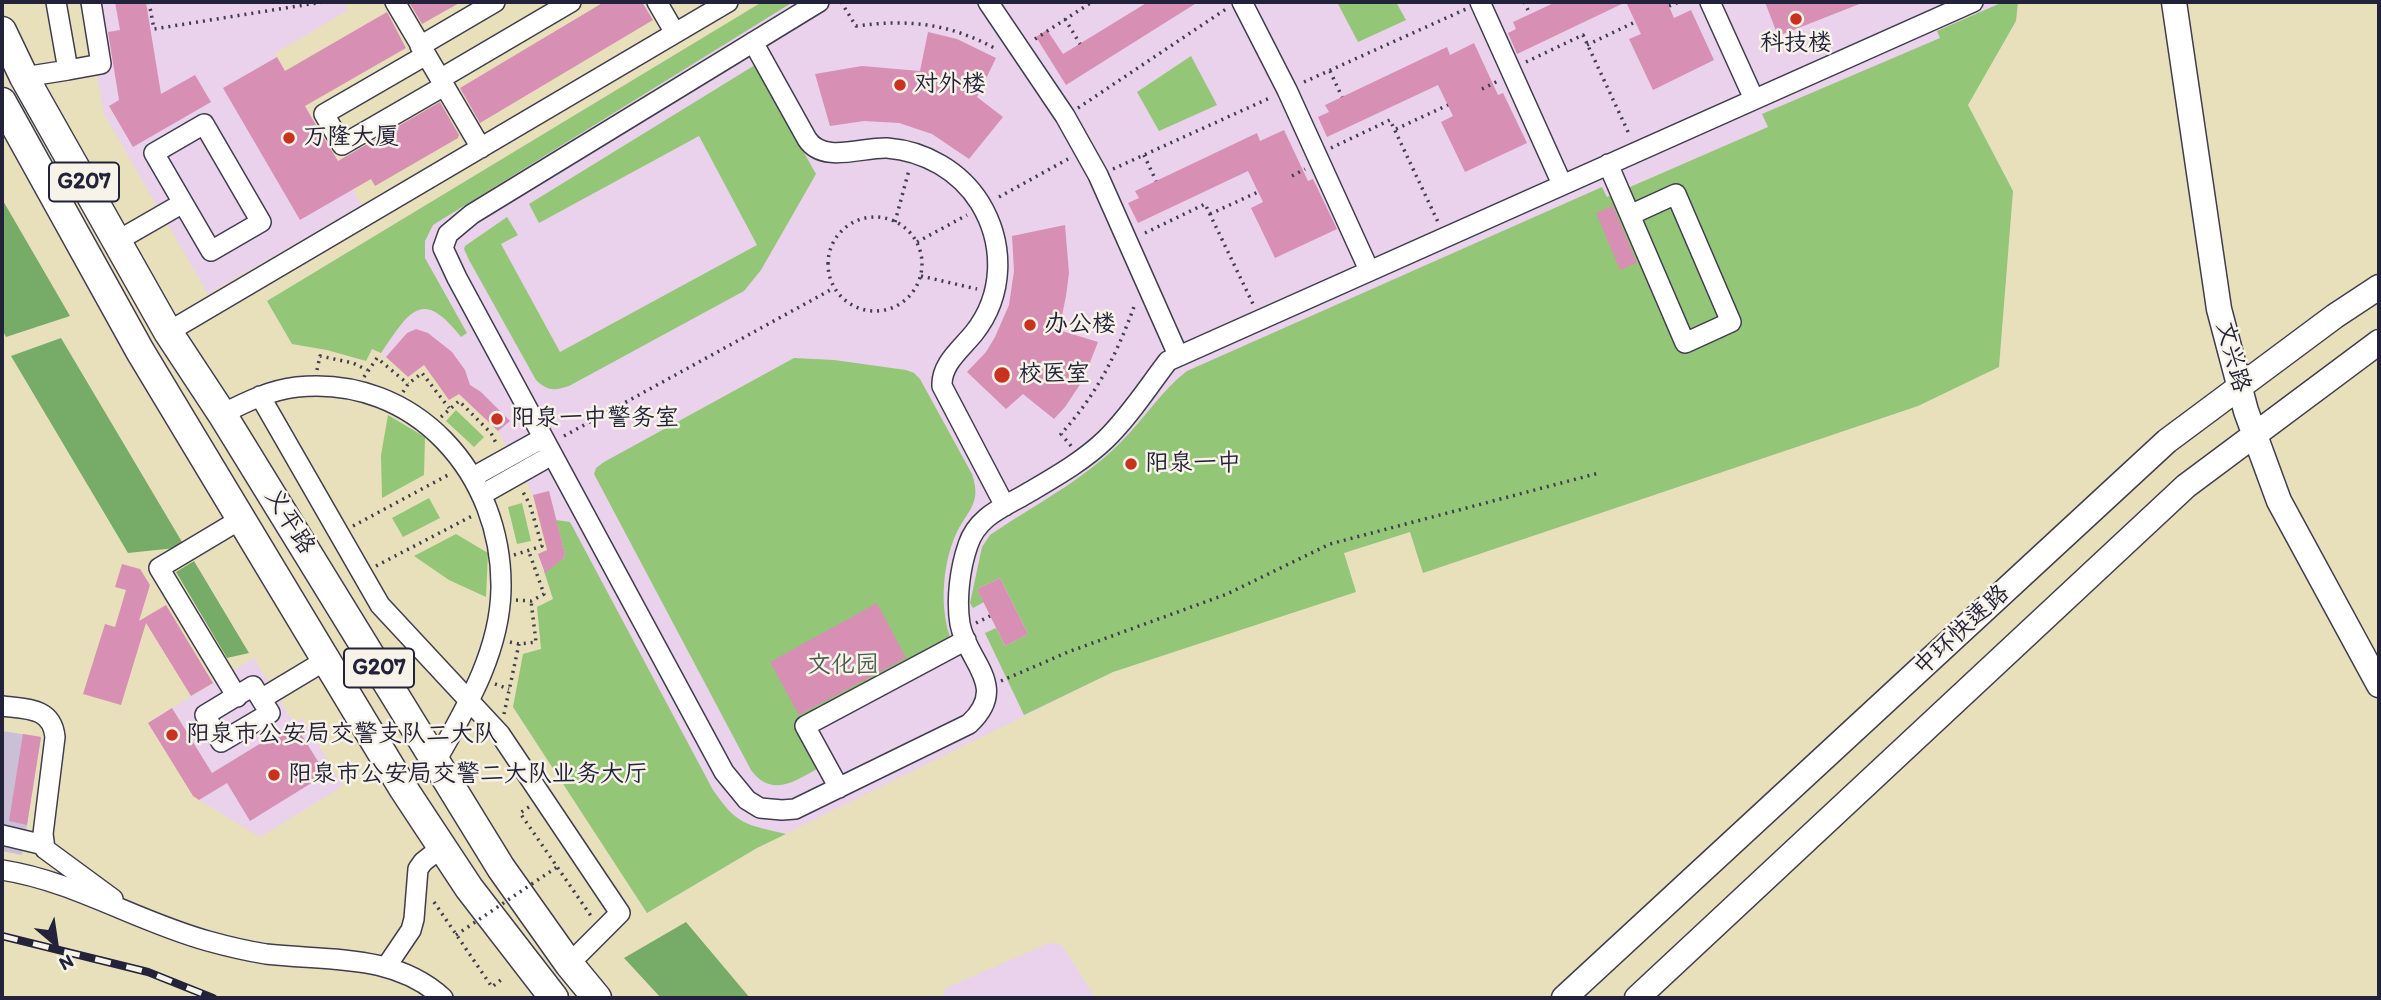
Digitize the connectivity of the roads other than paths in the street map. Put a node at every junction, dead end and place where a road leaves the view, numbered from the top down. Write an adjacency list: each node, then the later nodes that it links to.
1 (56, 2): 19 (street)
2 (91, 2): 19 (street)
3 (395, 2): 18 (street)
4 (495, 2): 18 (street)
5 (571, 2): 21 (street)
6 (657, 2): 16 (street)
7 (819, 2): 17 (street)
8 (988, 2): 34 (street)
9 (1239, 2): 30 (street)
10 (1480, 2): 26 (street)
11 (1710, 2): 22 (street)
12 (1973, 2): 22 (street)
13 (2174, 2): 35 (main road, 文兴路)
14 (724, 3): 16 (street)
15 (2, 31): 20 (highway, 义平路 / G207)
16 (675, 33): 24 (street)
17 (753, 42): 39 (street); 42 (street)
18 (423, 50): 21 (street); 21 (street)
19 (68, 70): 20 (street)
20 (24, 77): 29 (highway, 义平路 / G207)
21 (442, 83): 24 (street)
22 (1754, 99): 25 (street)
23 (2, 102): 43 (highway, 义平路 / G207)
24 (481, 148): 32 (street)
25 (1608, 164): 26 (street); 28 (street)
26 (1562, 184): 30 (street)
27 (183, 203): 27 (street); 29 (street)
28 (1630, 215): 28 (street)
29 (117, 241): 32 (highway, 义平路 / G207)
30 (1369, 270): 34 (street)
31 (2379, 287): 35 (main road, 中环快速路)
32 (168, 332): 37 (highway, 义平路 / G207)
33 (2379, 342): 38 (main road, 中环快速路)
34 (1178, 355): 42 (street)
35 (2240, 387): 38 (main road, 文兴路); 63 (main road, 中环快速路)
36 (260, 396): 37 (street); 40 (street); 49 (street)
37 (222, 414): 51 (highway, 义平路 / G207)
38 (2255, 435): 46 (main road, 文兴路); 64 (main road, 中环快速路)
39 (547, 446): 40 (street); 41 (street); 52 (street)
40 (469, 471): 41 (street)
41 (485, 501): 49 (street)
42 (1005, 506): 44 (street)
43 (241, 519): 45 (highway, 义平路 / G207); 47 (street)
44 (966, 640): 52 (street); 52 (street)
45 (326, 660): 48 (street); 55 (highway, 义平路 / G207)
46 (2379, 685)
47 (237, 697): 48 (street); 48 (street)
48 (261, 699)
49 (469, 703): 51 (street); 58 (street)
50 (2, 706): 54 (street)
51 (436, 761): 58 (highway, 义平路 / G207)
52 (838, 788)
53 (2, 835): 54 (street)
54 (44, 845): 57 (street)
55 (442, 847): 59 (street); 61 (highway, 义平路 / G207)
56 (2, 870): 57 (street)
57 (139, 918): 59 (street)
58 (569, 964): 62 (highway, 义平路 / G207)
59 (386, 967): 60 (street)
60 (443, 998)
61 (554, 998)
62 (597, 998)
63 (1564, 998)
64 (1637, 998)

